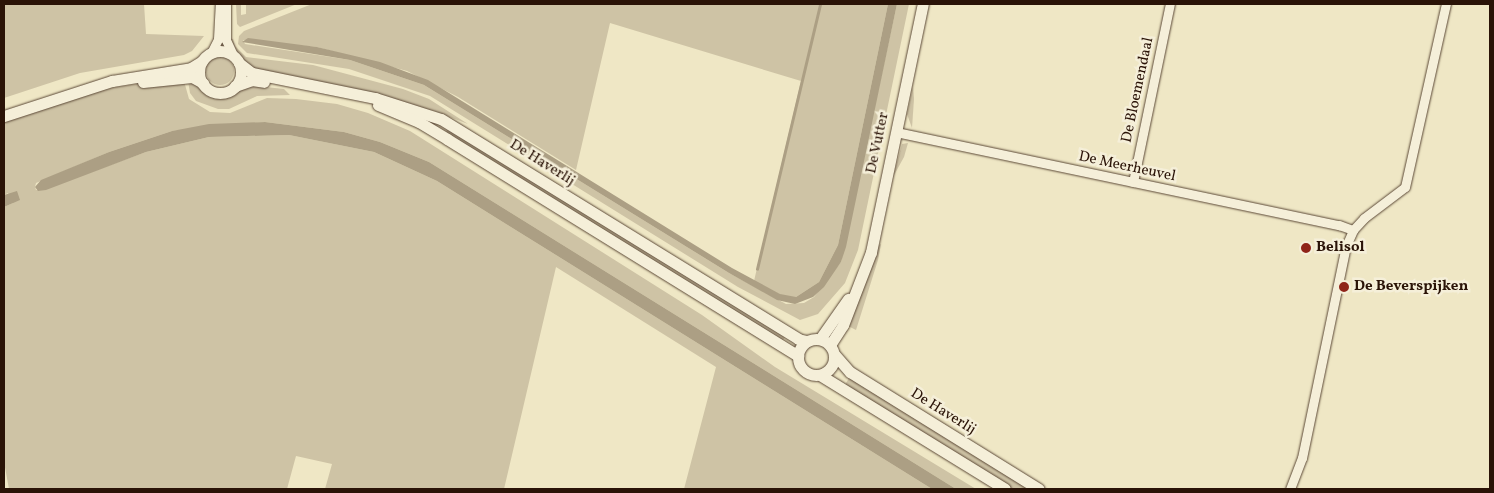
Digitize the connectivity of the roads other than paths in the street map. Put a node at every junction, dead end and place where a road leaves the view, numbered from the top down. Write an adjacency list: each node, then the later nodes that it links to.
1 (220, 4): 6 (street)
2 (226, 4): 7 (street)
3 (923, 4): 12 (street, De Vutter)
4 (1170, 4): 13 (street, De Bloemendaal)
5 (1446, 4): 14 (street)
6 (206, 57): 7 (street); 8 (street); 10 (street)
7 (236, 59): 9 (street); 15 (street, De Haverlij)
8 (203, 83): 9 (street); 10 (street)
9 (235, 86): 17 (street, De Haverlij)
10 (92, 88): 11 (street)
11 (4, 116)
12 (896, 132): 13 (street, De Meerheuvel); 16 (street, De Vutter)
13 (1133, 182): 14 (street, De Meerheuvel)
14 (1353, 230): 21 (street)
15 (807, 341): 16 (street); 17 (street)
16 (828, 346): 18 (street); 20 (street, De Haverlij)
17 (798, 356): 18 (street)
18 (820, 375): 19 (street)
19 (1005, 489)
20 (1039, 489)
21 (1290, 489)

